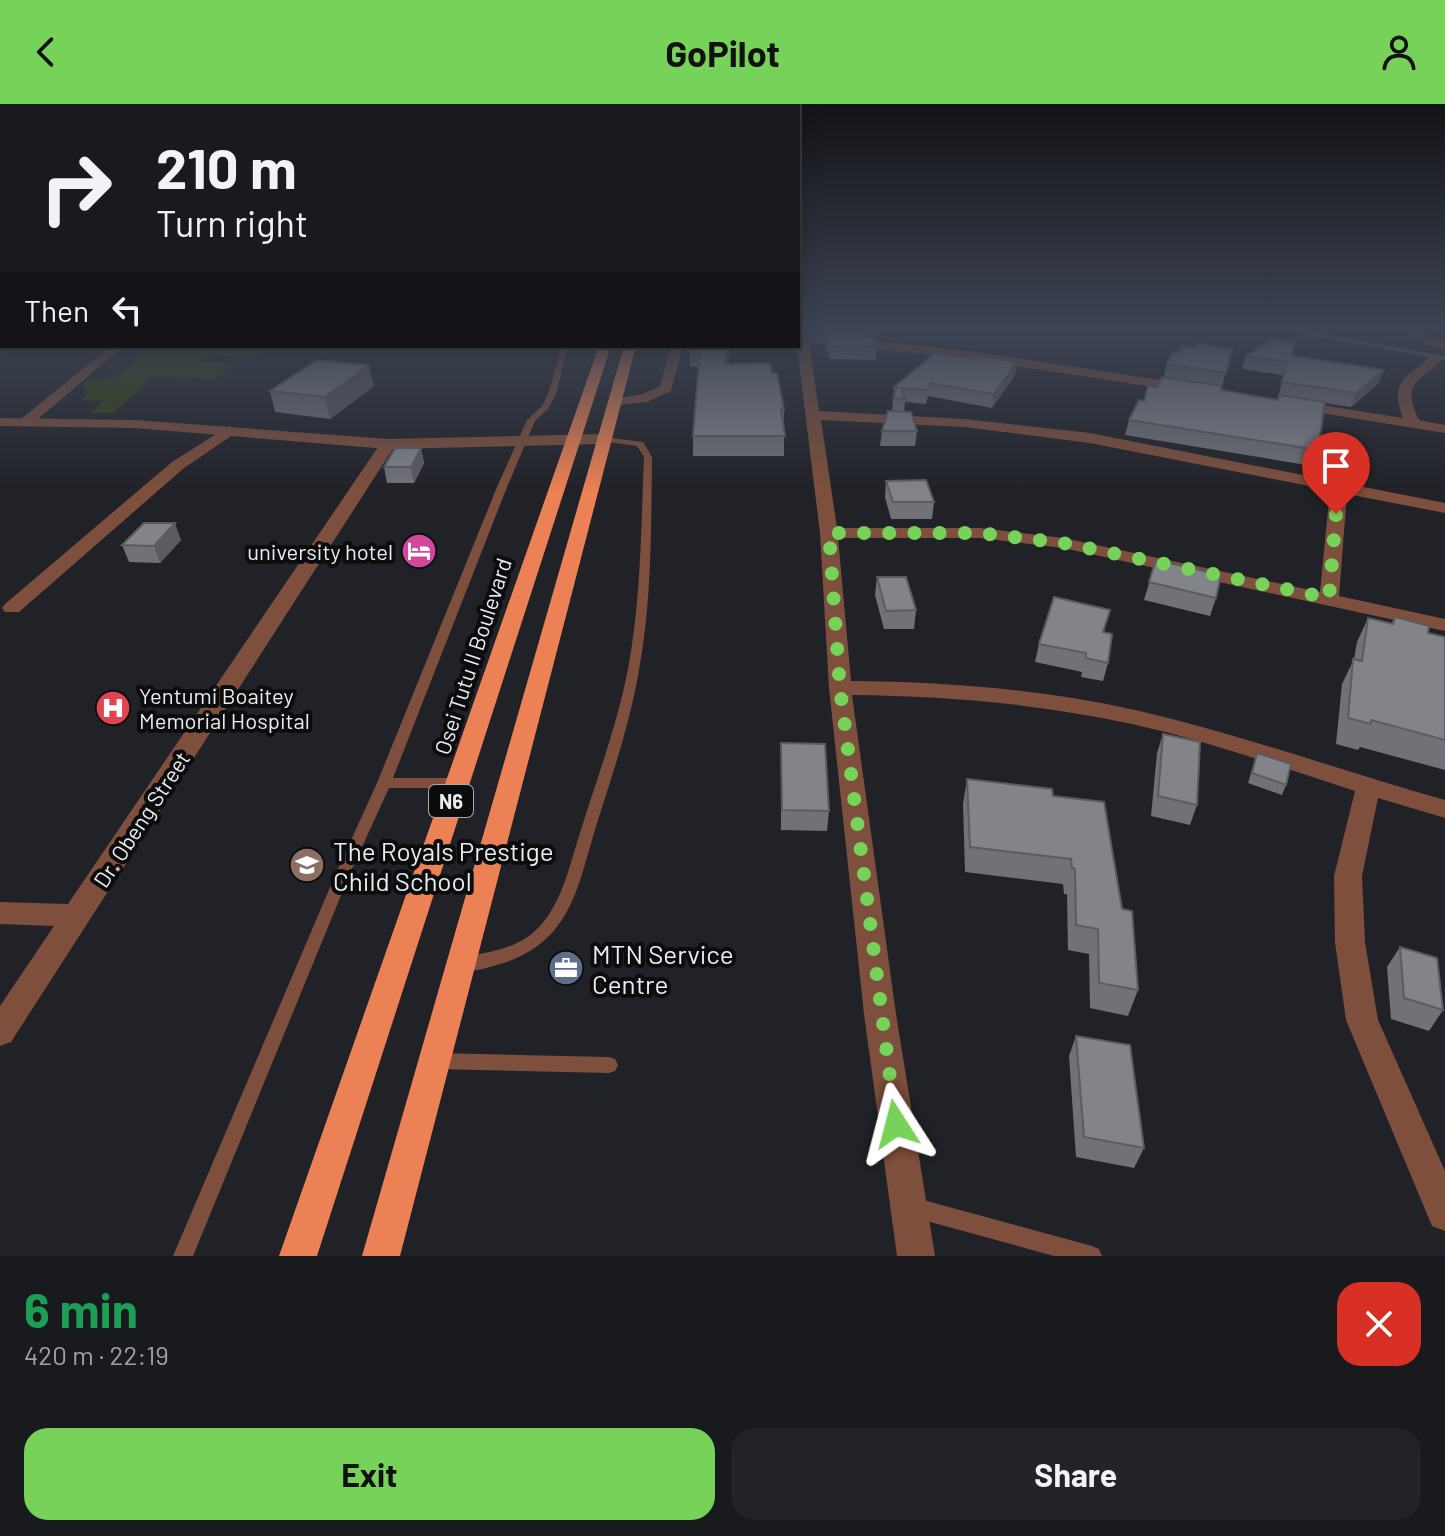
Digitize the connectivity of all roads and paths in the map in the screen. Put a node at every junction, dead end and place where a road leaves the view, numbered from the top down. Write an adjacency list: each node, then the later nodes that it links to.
1 (71, 384): 14 (street)
2 (555, 384): 19 (lane)
3 (591, 384): 18 (highway, Osei Tutu II Boulevard / N6)
4 (620, 384): 11 (highway, N6)
5 (667, 384): 11 (street)
6 (808, 384): 12 (street)
7 (1155, 384): 9 (street)
8 (1409, 384): 15 (street)
9 (1202, 391)
10 (1278, 402): 15 (street)
11 (615, 403): 20 (highway, N6)
12 (813, 415): 22 (street); 24 (street)
13 (0, 422): 14 (street)
14 (26, 422): 17 (street)
15 (1414, 424): 16 (street)
16 (1445, 429)
17 (229, 431): 21 (street); 26 (street)
18 (572, 438): 19 (street); 20 (street); 30 (highway, Osei Tutu II Boulevard / N6)
19 (524, 439): 21 (street); 29 (lane)
20 (605, 439): 35 (highway, N6); 35 (lane)
21 (388, 444): 34 (street, Dr. Obeng Street)
22 (1339, 486): 23 (street); 25 (street)
23 (1445, 508)
24 (829, 533): 25 (street); 28 (street)
25 (1329, 598): 27 (street)
26 (12, 608)
27 (1445, 625)
28 (840, 688): 31 (street); 39 (street)
29 (384, 783): 30 (lane); 41 (lane)
30 (457, 783): 42 (highway, Osei Tutu II Boulevard / N6)
31 (1368, 788): 32 (street); 40 (street)
32 (1445, 809)
33 (0, 913): 34 (street)
34 (77, 916): 36 (street, Dr. Obeng Street)
35 (462, 965): 37 (highway, N6)
36 (0, 1032)
37 (436, 1061): 38 (lane); 43 (highway, N6)
38 (609, 1065)
39 (909, 1206): 44 (street); 45 (lane)
40 (1445, 1213)
41 (183, 1256)
42 (298, 1256)
43 (381, 1256)
44 (916, 1256)
45 (1092, 1256)

